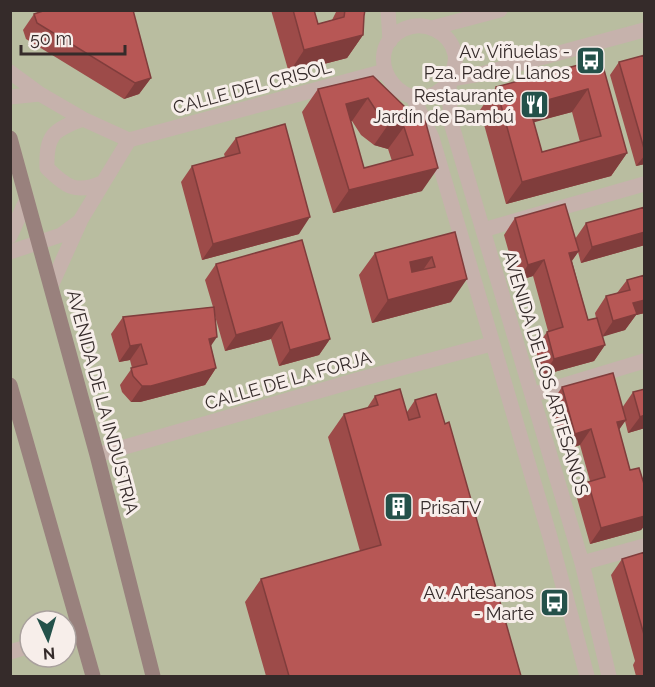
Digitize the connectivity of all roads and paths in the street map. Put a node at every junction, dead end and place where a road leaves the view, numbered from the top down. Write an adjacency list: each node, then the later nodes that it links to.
1 (388, 10): 6 (street)
2 (423, 10): 4 (street)
3 (500, 10): 4 (street)
4 (431, 27): 6 (street); 9 (street)
5 (645, 30): 9 (street)
6 (390, 41): 7 (street)
7 (385, 71): 12 (street); 15 (street, CALLE DEL CRISOL)
8 (10, 72): 10 (street)
9 (450, 80): 12 (street); 20 (street, AVENIDA DE LOS ARTESANOS)
10 (40, 93): 11 (street); 13 (street)
11 (10, 97)
12 (413, 97): 25 (street)
13 (83, 119): 15 (street); 16 (street)
14 (10, 138): 18 (street, AVENIDA DE LA INDUSTRIA)
15 (129, 140): 16 (street)
16 (102, 183): 19 (street)
17 (645, 184): 20 (street)
18 (27, 199): 21 (street); 22 (street, AVENIDA DE LA INDUSTRIA)
19 (80, 220): 22 (street); 24 (street)
20 (483, 230): 28 (street, AVENIDA DE LOS ARTESANOS)
21 (10, 236)
22 (40, 244): 23 (street); 24 (street, AVENIDA DE LA INDUSTRIA)
23 (10, 252)
24 (51, 285): 29 (street, AVENIDA DE LA INDUSTRIA)
25 (491, 344): 29 (street, CALLE DE LA FORJA); 36 (street)
26 (645, 361): 28 (street)
27 (10, 385): 32 (street)
28 (532, 395): 31 (street, AVENIDA DE LOS ARTESANOS)
29 (97, 455): 35 (street, AVENIDA DE LA INDUSTRIA)
30 (645, 546): 31 (street)
31 (582, 563): 37 (street, AVENIDA DE LOS ARTESANOS)
32 (67, 609)
33 (78, 644): 34 (street)
34 (93, 676)
35 (153, 676)
36 (587, 676)
37 (609, 676)

